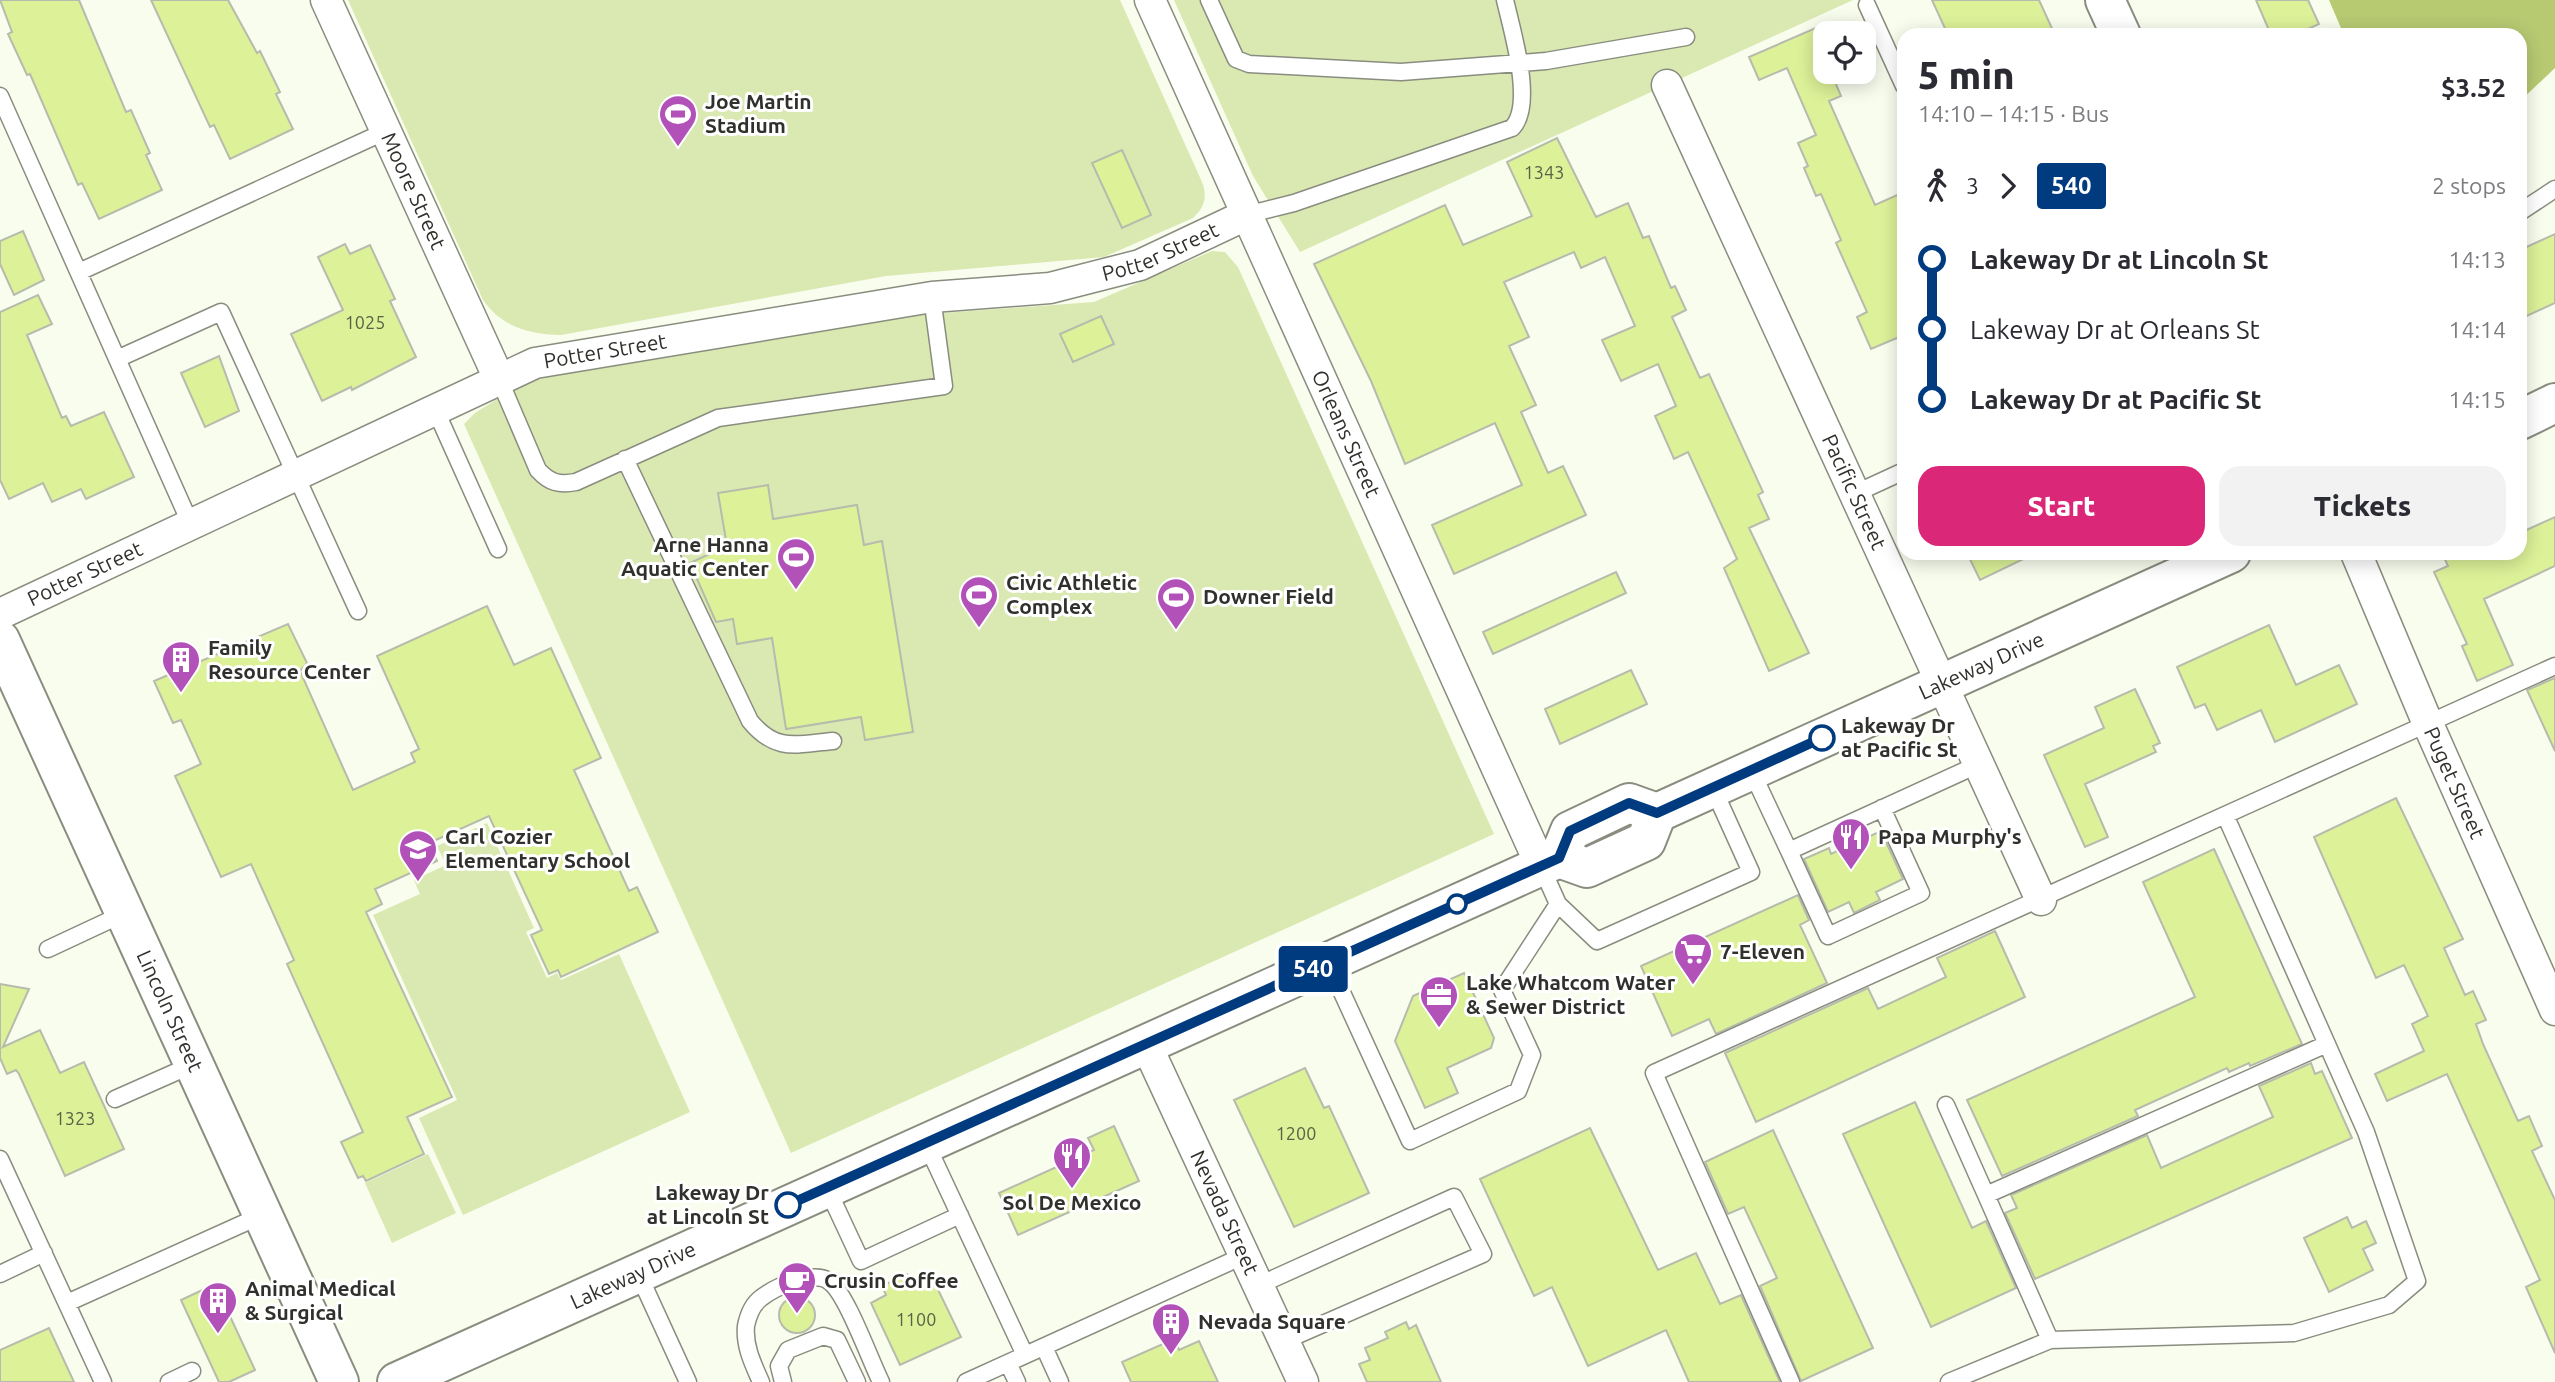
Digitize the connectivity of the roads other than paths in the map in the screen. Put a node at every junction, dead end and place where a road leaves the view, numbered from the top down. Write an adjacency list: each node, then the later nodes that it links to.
1 (326, 0): 13 (street, Moore Street)
2 (1150, 0): 16 (street, Orleans Street)
3 (1209, 0): 9 (lane)
4 (1505, 0): 9 (lane)
5 (2105, 0): 7 (main road)
6 (1867, 5): 10 (lane)
7 (2119, 28)
8 (1686, 37): 9 (lane)
9 (1518, 64): 16 (lane)
10 (1897, 71)
11 (1667, 85): 27 (street, Pacific Street)
12 (0, 96): 17 (lane)
13 (386, 131): 17 (lane); 20 (street, Moore Street)
14 (2555, 190): 15 (lane)
15 (2527, 208)
16 (1246, 215): 18 (street, Potter Street); 45 (street, Orleans Street)
17 (79, 272): 19 (lane)
18 (932, 297): 20 (street, Potter Street); 24 (lane)
19 (117, 359): 26 (lane); 28 (lane)
20 (500, 381): 22 (street, Potter Street); 24 (lane)
21 (2555, 403): 23 (main road)
22 (436, 411): 26 (street, Potter Street); 29 (lane)
23 (2527, 417)
24 (625, 460): 38 (lane)
25 (1897, 474): 27 (lane)
26 (296, 476): 28 (street, Potter Street); 32 (lane)
27 (1854, 494): 36 (street, Pacific Street)
28 (191, 524): 33 (street, Potter Street)
29 (498, 549)
30 (2215, 560): 36 (main road, Lakeway Drive)
31 (2360, 560): 37 (street, Puget Street)
32 (358, 611)
33 (0, 614)
34 (0, 640): 48 (main road, Lincoln Street)
35 (2555, 666): 37 (lane)
36 (1940, 684): 39 (street, Pacific Street); 40 (main road, Lakeway Drive)
37 (2428, 724): 43 (lane); 51 (street, Puget Street)
38 (834, 741)
39 (1977, 765): 42 (lane); 46 (street, Pacific Street)
40 (1751, 771): 41 (main road, Lakeway Drive); 44 (lane)
41 (1713, 788): 45 (main road, Lakeway Drive); 47 (lane)
42 (1882, 808): 44 (lane); 44 (lane)
43 (2226, 817): 46 (lane); 53 (lane)
44 (1789, 850)
45 (1550, 862): 47 (lane); 50 (main road, Lakeway Drive)
46 (2040, 900): 88 (lane)
47 (1558, 904): 50 (lane)
48 (125, 913): 49 (lane); 54 (main road, Lincoln Street)
49 (48, 950)
50 (1328, 962): 52 (main road, Lakeway Drive)
51 (2555, 1010)
52 (1146, 1044): 57 (main road, Lakeway Drive); 64 (street, Nevada Street)
53 (2327, 1044): 60 (lane); 69 (lane)
54 (194, 1064): 55 (lane); 61 (main road, Lincoln Street)
55 (115, 1099)
56 (1946, 1105): 60 (lane)
57 (926, 1143): 59 (main road, Lakeway Drive); 62 (lane)
58 (0, 1159): 63 (lane)
59 (827, 1188): 62 (lane); 66 (main road, Lakeway Drive)
60 (1986, 1195): 69 (lane)
61 (262, 1214): 68 (lane); 77 (main road, Lincoln Street)
62 (960, 1215): 72 (lane)
63 (44, 1254): 65 (lane); 68 (lane)
64 (1243, 1256): 67 (street, Nevada Street); 71 (lane)
65 (0, 1273)
66 (638, 1273): 78 (main road, Lakeway Drive); 79 (lane)
67 (1256, 1286): 70 (street, Nevada Street); 70 (lane)
68 (67, 1303): 75 (lane)
69 (2050, 1340): 89 (lane)
70 (1284, 1341): 87 (street, Nevada Street)
71 (1044, 1347): 72 (lane); 86 (lane)
72 (1025, 1355): 73 (lane)
73 (1008, 1363): 84 (lane); 85 (lane)
74 (192, 1371): 76 (lane)
75 (103, 1382)
76 (169, 1382)
77 (339, 1382)
78 (397, 1382)
79 (688, 1382)
80 (761, 1382): 83 (lane)
81 (783, 1382): 82 (lane)
82 (857, 1382)
83 (881, 1382)
84 (966, 1382)
85 (1017, 1382)
86 (1060, 1382)
87 (1303, 1382)
88 (1791, 1382)
89 (1949, 1382)

